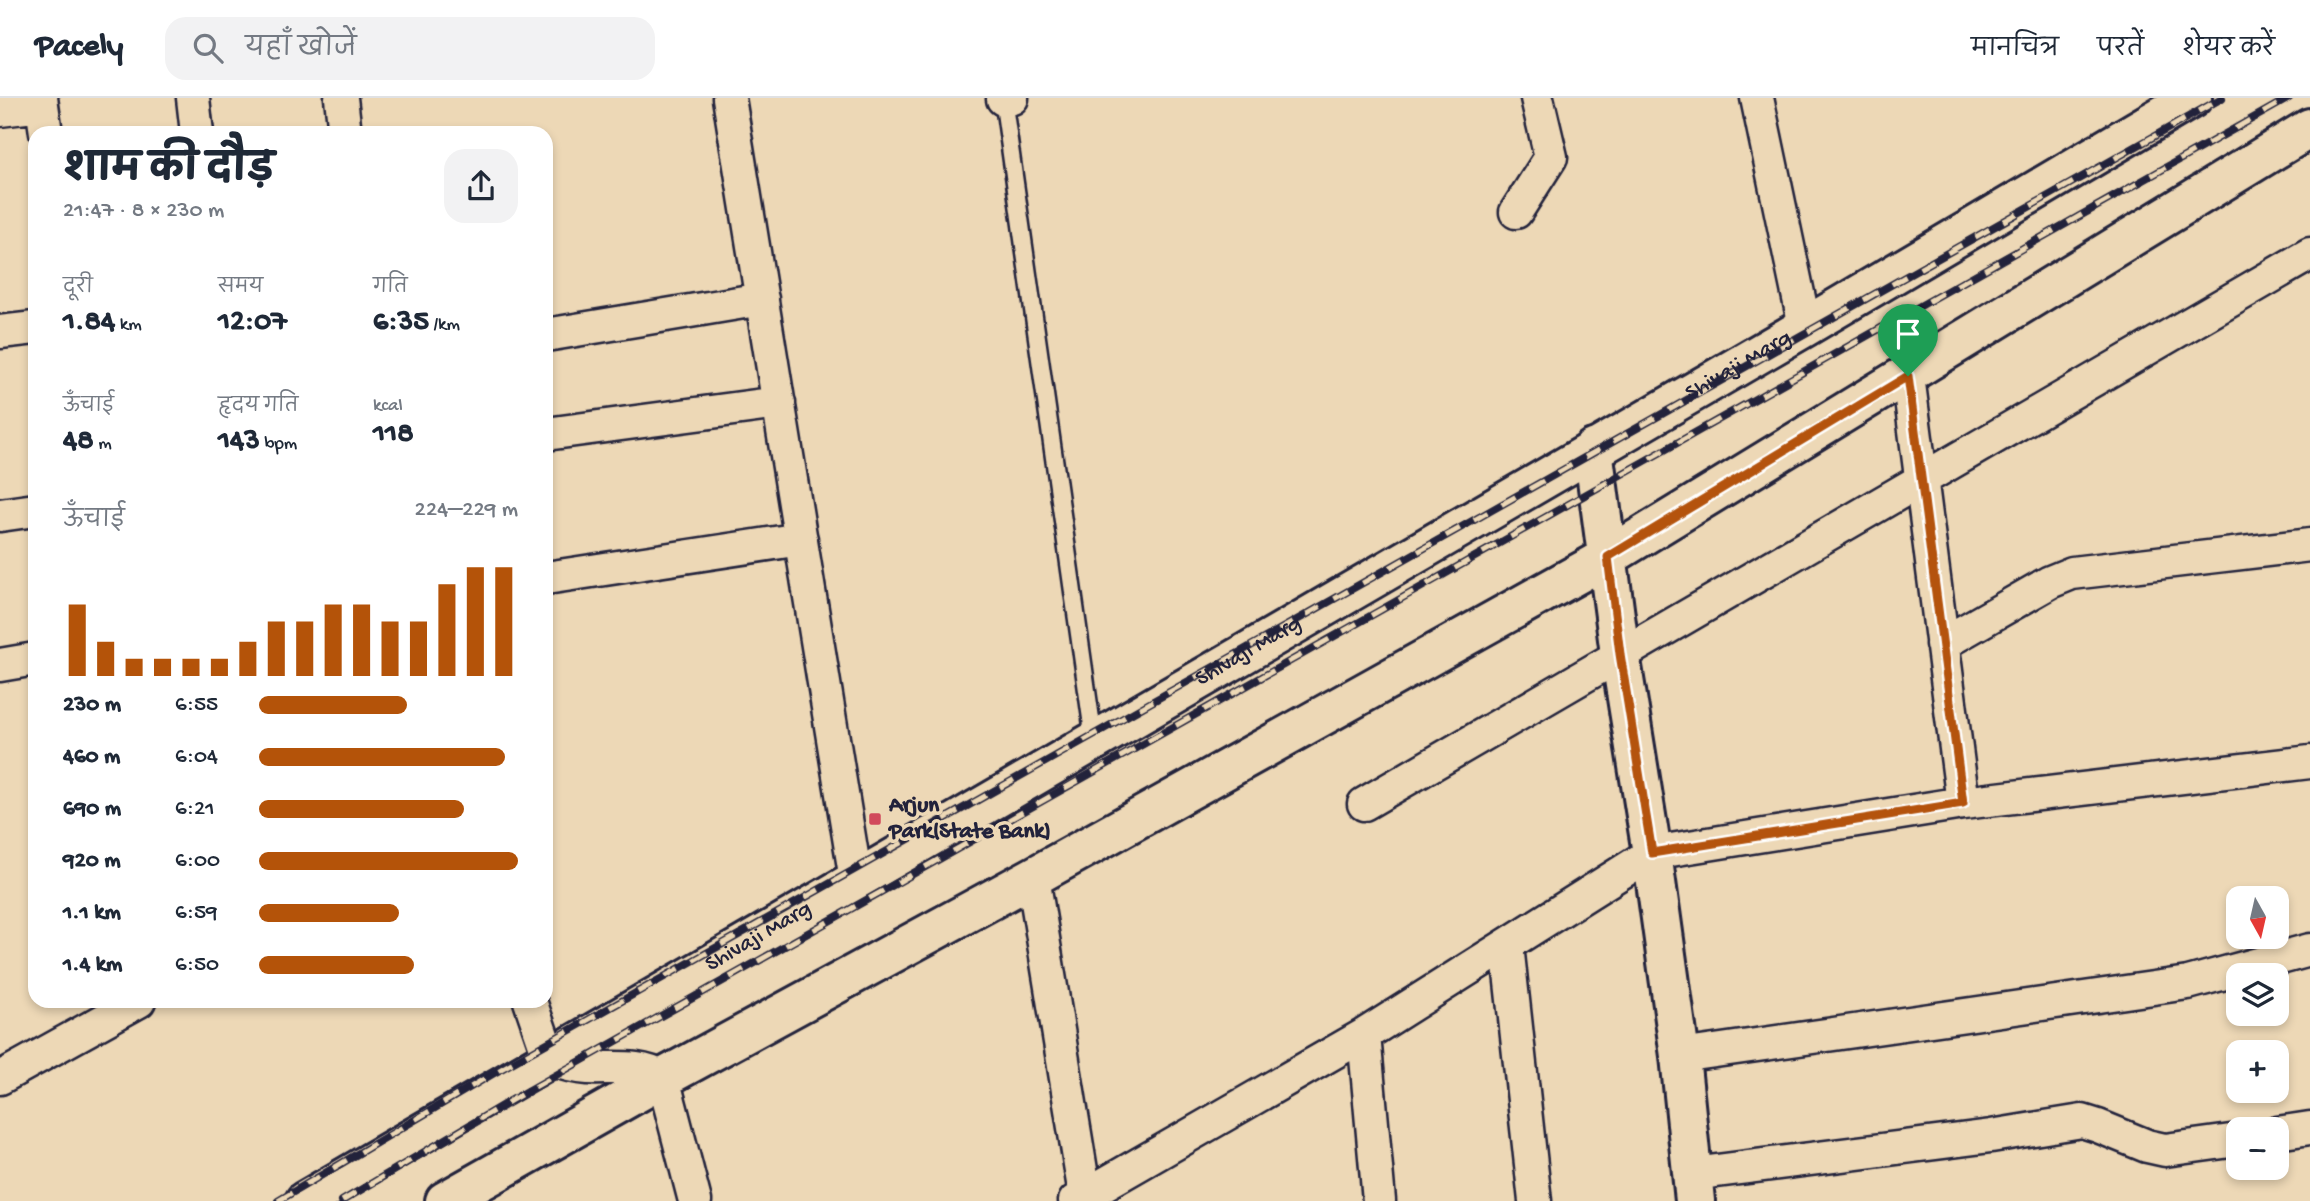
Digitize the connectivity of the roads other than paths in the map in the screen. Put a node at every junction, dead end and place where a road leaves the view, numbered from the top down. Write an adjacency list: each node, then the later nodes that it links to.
1 (193, 98): 11 (street)
2 (341, 98): 12 (street)
3 (729, 98): 16 (street)
4 (1003, 98): 5 (street); 36 (lane)
5 (1012, 98)
6 (1537, 98): 14 (street)
7 (1757, 98): 17 (street)
8 (2192, 98): 17 (main road, Shivaji Marg)
9 (0, 110): 10 (street)
10 (43, 112)
11 (196, 126)
12 (344, 126)
13 (2310, 128): 21 (main road)
14 (1516, 212)
15 (2310, 254): 25 (street)
16 (762, 299): 20 (street); 22 (street)
17 (1805, 327): 24 (main road, Shivaji Marg)
18 (28, 329): 19 (street)
19 (0, 332)
20 (553, 334)
21 (1908, 376): 25 (street); 30 (main road)
22 (779, 403): 23 (street); 28 (street)
23 (553, 433)
24 (1593, 449): 30 (main road); 36 (main road, Shivaji Marg)
25 (1921, 478): 32 (street); 33 (street)
26 (28, 511): 27 (street)
27 (0, 515)
28 (801, 539): 31 (street); 42 (street)
29 (2310, 545): 32 (street)
30 (1608, 557): 33 (main road); 41 (main road)
31 (553, 577)
32 (1942, 644): 38 (street)
33 (1620, 654): 39 (street); 40 (main road)
34 (28, 660): 35 (street)
35 (0, 665)
36 (1094, 741): 42 (main road, Shivaji Marg)
37 (2310, 762): 38 (street)
38 (1963, 803): 40 (street)
39 (1364, 804)
40 (1652, 853): 43 (street); 48 (main road)
41 (1033, 877): 51 (main road); 56 (street)
42 (856, 880): 49 (main road, Shivaji Marg)
43 (1507, 945): 47 (street); 61 (street)
44 (2310, 950): 48 (street)
45 (126, 1008): 50 (street)
46 (532, 1008): 49 (street)
47 (1364, 1035): 56 (street); 60 (street)
48 (1680, 1056): 55 (main road)
49 (550, 1059): 51 (street); 57 (main road, Shivaji Marg)
50 (0, 1078)
51 (663, 1078): 58 (main road); 59 (street)
52 (2310, 1128): 53 (street)
53 (2289, 1131)
54 (2226, 1142): 55 (street)
55 (1694, 1188)
56 (1082, 1199)
57 (305, 1201)
58 (445, 1201)
59 (695, 1201)
60 (1379, 1201)
61 (1535, 1201)

